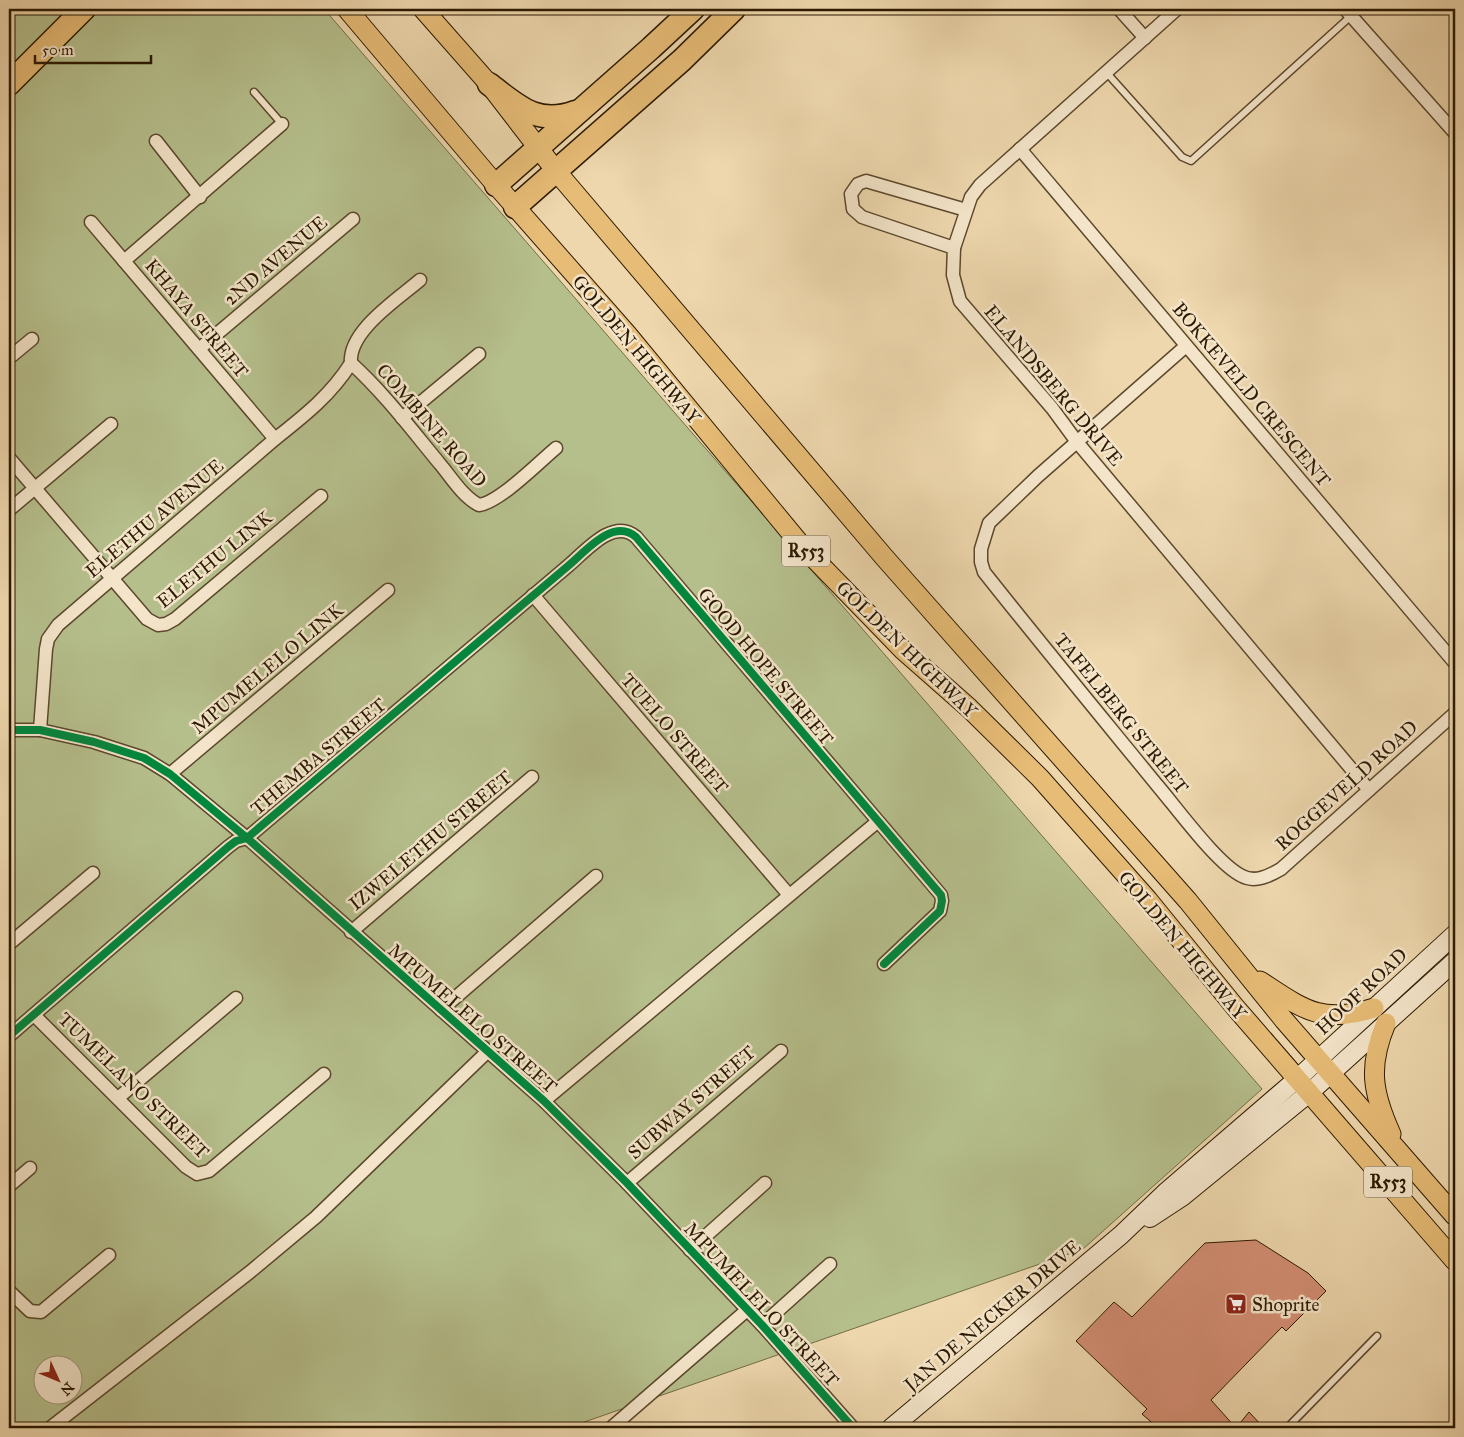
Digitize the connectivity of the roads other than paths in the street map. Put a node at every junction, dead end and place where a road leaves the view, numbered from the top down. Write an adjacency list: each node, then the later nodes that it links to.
1 (69, 9): 12 (highway)
2 (84, 9): 13 (highway)
3 (347, 9): 23 (main road, GOLDEN HIGHWAY / R553)
4 (424, 9): 14 (main road, GOLDEN HIGHWAY / R553)
5 (693, 9): 16 (highway)
6 (734, 9): 22 (highway)
7 (1119, 9): 10 (street)
8 (1177, 9): 10 (street, ELANDSBERG DRIVE)
9 (1348, 12): 11 (lane); 18 (street)
10 (1144, 38): 11 (street, ELANDSBERG DRIVE)
11 (1106, 72): 21 (street, ELANDSBERG DRIVE)
12 (9, 75)
13 (9, 84)
14 (490, 84): 16 (highway); 20 (main road, GOLDEN HIGHWAY / R553)
15 (254, 92): 17 (lane)
16 (579, 111): 20 (highway)
17 (282, 124): 24 (street)
18 (1455, 134)
19 (156, 141): 24 (street)
20 (537, 147): 22 (main road, GOLDEN HIGHWAY / R553); 23 (highway)
21 (1020, 149): 26 (street, ELANDSBERG DRIVE); 33 (street, BOKKEVELD CRESCENT)
22 (556, 171): 25 (highway); 69 (main road, GOLDEN HIGHWAY / R553)
23 (496, 185): 25 (main road, GOLDEN HIGHWAY / R553)
24 (200, 197): 30 (street)
25 (515, 207): 80 (main road, GOLDEN HIGHWAY / R553)
26 (966, 210): 29 (street, ELANDSBERG DRIVE); 29 (street)
27 (353, 219): 34 (street, 2ND AVENUE)
28 (91, 222): 30 (street, KHAYA STREET)
29 (954, 248): 41 (street, ELANDSBERG DRIVE)
30 (124, 261): 34 (street, KHAYA STREET)
31 (420, 280): 37 (street, ELETHU AVENUE)
32 (32, 339): 36 (street)
33 (1186, 346): 41 (street); 51 (street, BOKKEVELD CRESCENT)
34 (199, 349): 40 (street, KHAYA STREET)
35 (479, 354): 38 (street)
36 (9, 358)
37 (351, 363): 38 (street, COMBINE ROAD); 40 (street, ELETHU AVENUE)
38 (402, 418): 42 (street, COMBINE ROAD)
39 (111, 424): 44 (street)
40 (275, 439): 48 (street, ELETHU AVENUE)
41 (1077, 442): 57 (street, ELANDSBERG DRIVE); 62 (street, TAFELBERG STREET)
42 (556, 448)
43 (9, 458): 44 (street)
44 (34, 488): 46 (street); 48 (street)
45 (321, 496): 48 (street, ELETHU LINK)
46 (9, 510)
47 (630, 532): 50 (street, THEMBA STREET); 58 (street, GOOD HOPE STREET)
48 (110, 579): 54 (street, ELETHU AVENUE)
49 (388, 590): 55 (street, MPUMELELO LINK)
50 (533, 595): 59 (street, THEMBA STREET); 63 (street, TUELO STREET)
51 (1455, 663)
52 (1455, 713): 57 (street, ROGGEVELD ROAD)
53 (9, 730): 54 (street, MPUMELELO STREET)
54 (40, 730): 55 (street, MPUMELELO STREET)
55 (170, 774): 59 (street, MPUMELELO STREET)
56 (532, 777): 64 (street, IZWELETHU STREET)
57 (1369, 790): 62 (street, ROGGEVELD ROAD)
58 (877, 822): 63 (street); 68 (street, GOOD HOPE STREET)
59 (247, 838): 64 (street, MPUMELELO STREET); 72 (street, THEMBA STREET)
60 (93, 873): 66 (street)
61 (596, 876): 71 (street)
62 (1258, 879)
63 (789, 895): 83 (street)
64 (351, 932): 71 (street, MPUMELELO STREET)
65 (1455, 934): 73 (main road, HOOF ROAD)
66 (9, 944)
67 (1455, 961): 73 (main road, HOOF ROAD)
68 (884, 964)
69 (1248, 974): 73 (main road); 77 (main road, GOLDEN HIGHWAY / R553)
70 (236, 998): 82 (street)
71 (441, 1010): 76 (street, MPUMELELO STREET)
72 (34, 1015): 74 (street, THEMBA STREET); 82 (street, TUMELANO STREET)
73 (1380, 1016): 77 (main road, HOOF ROAD); 79 (main road, HOOF ROAD); 84 (main road)
74 (9, 1036)
75 (781, 1051): 86 (street, SUBWAY STREET)
76 (487, 1052): 83 (street, MPUMELELO STREET); 99 (street)
77 (1318, 1060): 79 (main road, GOLDEN HIGHWAY / R553); 80 (main road, HOOF ROAD)
78 (324, 1074): 82 (street, TUMELANO STREET)
79 (1330, 1074): 81 (main road, HOOF ROAD); 84 (main road, GOLDEN HIGHWAY / R553)
80 (1297, 1079): 81 (main road, GOLDEN HIGHWAY / R553); 90 (main road, JAN DE NECKER DRIVE)
81 (1310, 1093): 90 (main road, JAN DE NECKER DRIVE); 93 (main road, GOLDEN HIGHWAY / R553)
82 (118, 1098)
83 (544, 1101): 86 (street, MPUMELELO STREET)
84 (1399, 1151): 89 (main road, GOLDEN HIGHWAY / R553)
85 (30, 1168): 88 (street)
86 (627, 1182): 91 (street, MPUMELELO STREET)
87 (765, 1183): 91 (street)
88 (9, 1186)
89 (1455, 1216)
90 (1121, 1235): 102 (main road, JAN DE NECKER DRIVE)
91 (690, 1250): 96 (street, MPUMELELO STREET)
92 (110, 1256): 95 (street)
93 (1455, 1261)
94 (830, 1264): 97 (street)
95 (9, 1290)
96 (747, 1310): 97 (street, MPUMELELO STREET); 100 (street)
97 (762, 1325): 101 (street, MPUMELELO STREET)
98 (1377, 1336): 103 (lane)
99 (50, 1428)
100 (611, 1428)
101 (853, 1428)
102 (891, 1428)
103 (1288, 1428)

